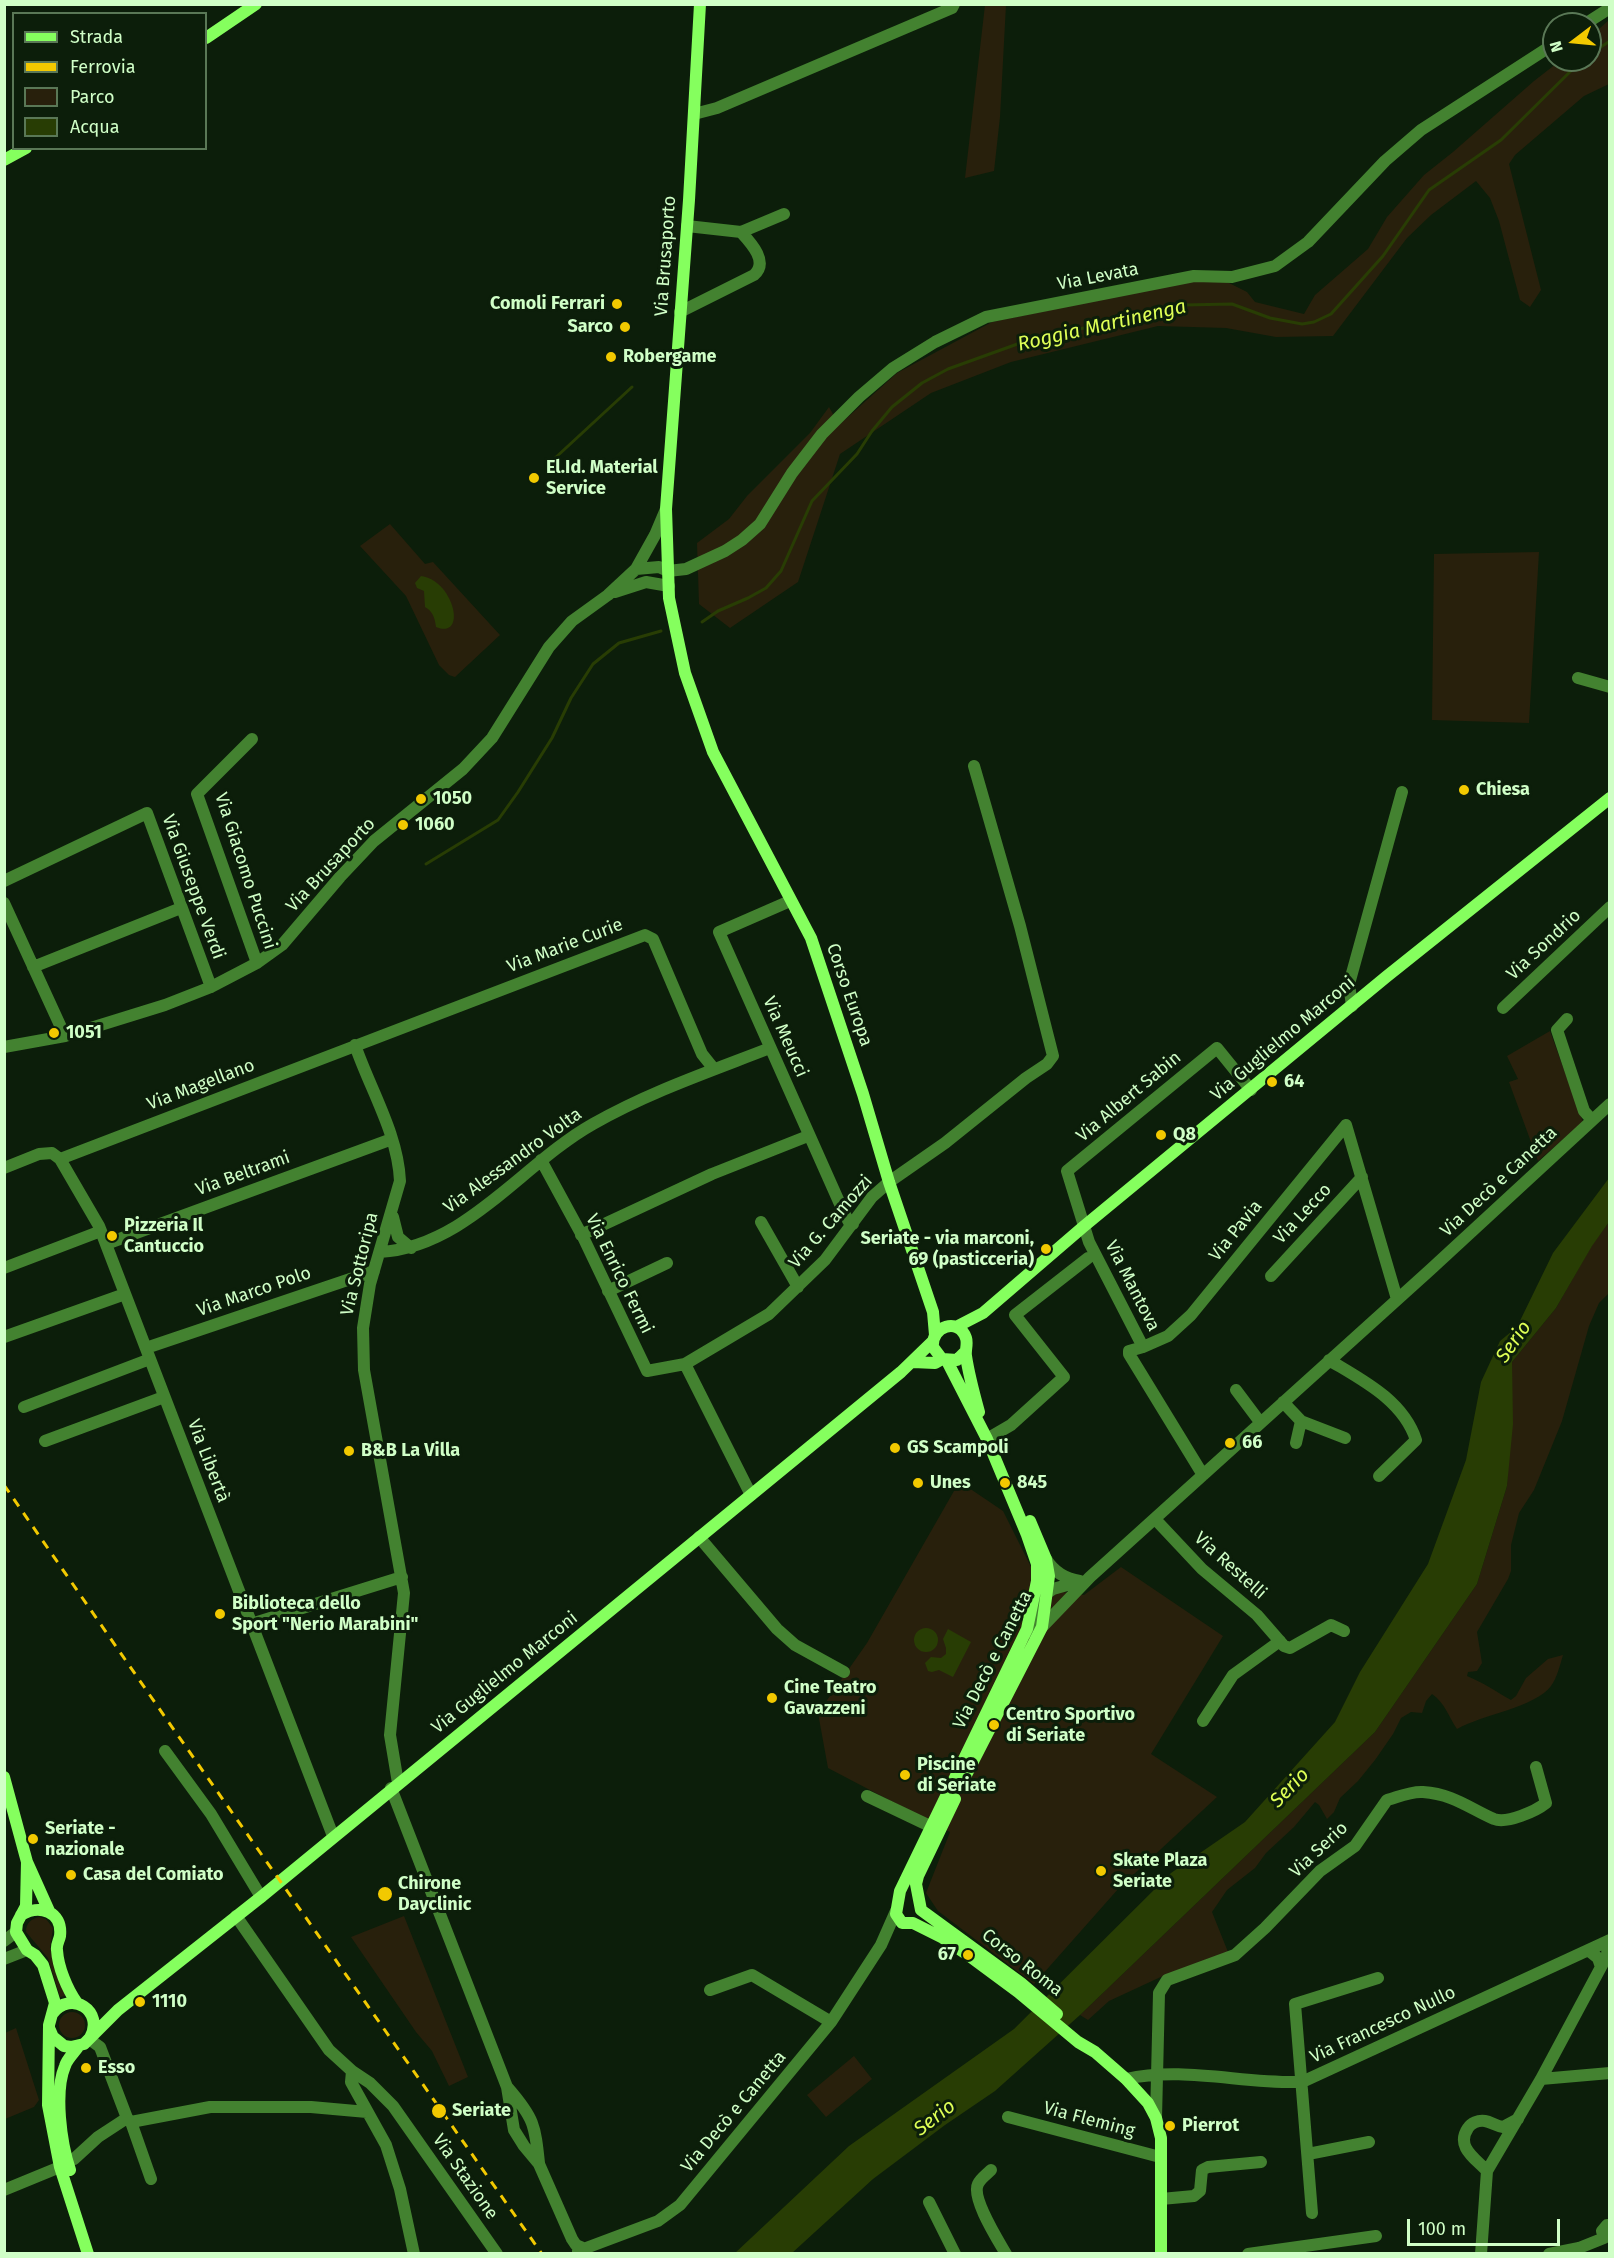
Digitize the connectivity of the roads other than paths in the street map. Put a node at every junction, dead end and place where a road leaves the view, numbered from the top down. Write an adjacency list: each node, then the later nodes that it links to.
1 (256, 4): 4 (street)
2 (700, 4): 6 (street, Via Brusaporto)
3 (954, 4): 6 (street)
4 (207, 37)
5 (1542, 52): 15 (street, Via Levata)
6 (694, 114): 10 (street, Via Brusaporto)
7 (22, 150): 8 (street)
8 (4, 160)
9 (784, 214): 11 (street)
10 (687, 226): 11 (street); 12 (street, Via Brusaporto)
11 (741, 232): 12 (street)
12 (680, 312): 13 (street, Via Brusaporto)
13 (666, 509): 14 (street, Via Brusaporto); 15 (street, Via Brusaporto)
14 (636, 569): 15 (street); 17 (street, Via Brusaporto)
15 (668, 571): 16 (street, Via Brusaporto)
16 (669, 586): 17 (street, Via Brusaporto); 20 (street, Via Brusaporto)
17 (608, 595): 30 (street, Via Brusaporto)
18 (1578, 678): 19 (street)
19 (1610, 687)
20 (695, 705): 26 (street, Corso Europa)
21 (252, 739): 30 (street, Via Giacomo Puccini)
22 (974, 766): 50 (street, Via G. Camozzi)
23 (1402, 792): 33 (street)
24 (1610, 798): 33 (street, Via Guglielmo Marconi)
25 (4, 881): 28 (street, Via Giuseppe Verdi)
26 (790, 901): 39 (street, Via Meucci); 50 (street, Corso Europa)
27 (4, 903): 31 (street)
28 (181, 908): 31 (street); 32 (street, Via Giuseppe Verdi)
29 (1610, 908): 34 (street, Via Sondrio)
30 (257, 963): 32 (street, Via Brusaporto)
31 (33, 968): 36 (street)
32 (211, 987): 36 (street, Via Brusaporto)
33 (1352, 1006): 41 (street, Via Guglielmo Marconi)
34 (1503, 1008)
35 (1567, 1019): 43 (street)
36 (65, 1036): 38 (street, Via Brusaporto)
37 (355, 1045): 40 (street, Via Marie Curie); 45 (street, Via Sottoripa); 46 (street, Via Magellano)
38 (4, 1047)
39 (770, 1048): 40 (street, Via Alessandro Volta); 44 (street, Via Meucci)
40 (714, 1069): 47 (street, Via Alessandro Volta)
41 (1251, 1090): 54 (street, Via Guglielmo Marconi); 54 (street, Via Albert Sabin)
42 (1610, 1104): 43 (street, Via Decò e Canetta)
43 (1592, 1120): 68 (street, Via Decò e Canetta)
44 (808, 1136): 53 (street, Via Meucci); 56 (street)
45 (392, 1139): 51 (street, Via Sottoripa); 57 (street, Via Beltrami)
46 (60, 1159): 48 (street); 55 (street, Via Libertà)
47 (541, 1160): 56 (street, Via Enrico Fermi); 58 (street, Via Alessandro Volta)
48 (4, 1168)
49 (1362, 1177): 64 (street, Via Lecco); 68 (street); 75 (street, Via Pavia)
50 (889, 1182): 53 (street, Via G. Camozzi); 69 (street, Corso Europa)
51 (392, 1211): 58 (street); 59 (street, Via Sottoripa)
52 (761, 1222): 65 (street)
53 (853, 1224): 65 (street, Via G. Camozzi)
54 (1083, 1227): 70 (street, Via Guglielmo Marconi); 75 (street, Via Mantova)
55 (101, 1231): 57 (street, Via Libertà); 62 (street)
56 (581, 1235): 66 (street, Via Enrico Fermi)
57 (106, 1244): 67 (street, Via Libertà)
58 (411, 1248): 59 (street, Via Alessandro Volta)
59 (380, 1252): 63 (street, Via Sottoripa)
60 (1088, 1258): 88 (street)
61 (667, 1263): 66 (street)
62 (4, 1268)
63 (374, 1271): 76 (street, Via Marco Polo); 98 (street, Via Sottoripa)
64 (1271, 1276)
65 (798, 1287): 80 (street, Via G. Camozzi)
66 (608, 1291): 80 (street, Via Enrico Fermi)
67 (125, 1294): 72 (street); 76 (street, Via Libertà)
68 (1397, 1299): 78 (street, Via Decò e Canetta)
69 (933, 1312): 71 (street); 73 (street, Corso Europa)
70 (984, 1313): 71 (street, Via Guglielmo Marconi); 74 (street, Via Guglielmo Marconi)
71 (953, 1326): 73 (street); 74 (street)
72 (4, 1337)
73 (934, 1338): 77 (street, Corso Europa); 79 (street, Via Guglielmo Marconi)
74 (966, 1345): 77 (street); 88 (street, Corso Europa)
75 (1143, 1347): 91 (street, Via Mantova)
76 (148, 1354): 82 (street, Via Libertà); 84 (street, Via Marco Polo)
77 (944, 1360): 79 (street); 88 (street, Corso Europa)
78 (1329, 1360): 83 (street, Via Decò e Canetta); 92 (street)
79 (913, 1362): 94 (street, Via Guglielmo Marconi)
80 (685, 1364): 94 (street)
81 (1236, 1390): 85 (street)
82 (164, 1397): 89 (street); 101 (street, Via Libertà)
83 (1283, 1402): 85 (street, Via Decò e Canetta); 86 (street)
84 (24, 1407)
85 (1260, 1422): 91 (street, Via Decò e Canetta)
86 (1301, 1422): 87 (street); 90 (street)
87 (1345, 1438)
88 (987, 1439): 93 (street, Corso Europa)
89 (45, 1441)
90 (1296, 1443)
91 (1203, 1475): 95 (street, Via Decò e Canetta)
92 (1379, 1476)
93 (1010, 1494): 97 (street, Corso Europa); 106 (street, Corso Europa)
94 (751, 1495): 96 (street, Via Guglielmo Marconi)
95 (1155, 1520): 99 (street, Via Decò e Canetta); 104 (street, Via Restelli)
96 (699, 1537): 105 (street); 111 (street, Via Guglielmo Marconi)
97 (1046, 1559): 99 (street); 100 (street, Corso Europa)
98 (402, 1577): 101 (street); 111 (street, Via Sottoripa)
99 (1084, 1580): 100 (street, Via Decò e Canetta); 102 (street, Via Decò e Canetta)
100 (1047, 1593): 102 (street, Corso Europa); 106 (street, Via Decò e Canetta)
101 (251, 1624): 114 (street, Via Libertà)
102 (1042, 1627): 117 (street, Via Decò e Canetta)
103 (1344, 1631): 104 (street)
104 (1280, 1641): 107 (street)
105 (844, 1672)
106 (998, 1690): 113 (street, Via Decò e Canetta)
107 (1203, 1721)
108 (165, 1751): 116 (street)
109 (1536, 1767): 142 (street, Via Serio)
110 (4, 1776): 115 (street)
111 (394, 1785): 114 (street, Via Guglielmo Marconi); 148 (street, Via Sottoripa)
112 (867, 1796): 113 (street)
113 (932, 1827): 118 (street, Via Decò e Canetta)
114 (333, 1836): 116 (street, Via Guglielmo Marconi)
115 (27, 1862): 119 (street); 120 (street)
116 (261, 1897): 121 (street, Via Guglielmo Marconi)
117 (920, 1907): 118 (street); 122 (street); 132 (street, Corso Roma)
118 (896, 1908): 122 (street); 126 (street, Via Decò e Canetta)
119 (49, 1911): 120 (street); 134 (street)
120 (21, 1915): 123 (street)
121 (236, 1916): 135 (street, Via Guglielmo Marconi); 141 (street, Via Stazione)
122 (908, 1923): 126 (street, Via Decò e Canetta); 132 (street, Corso Roma)
123 (16, 1932): 124 (street); 127 (street)
124 (4, 1941)
125 (1609, 1941): 128 (street, Via Francesco Nullo); 130 (street)
126 (881, 1945): 137 (street, Via Decò e Canetta)
127 (27, 1950): 129 (street); 136 (street)
128 (1588, 1950): 130 (street); 145 (street, Via Francesco Nullo)
129 (4, 1959)
130 (1601, 1966): 144 (street)
131 (1378, 1978): 145 (street)
132 (1019, 1988): 146 (street, Corso Roma)
133 (710, 1990): 137 (street)
134 (82, 2007): 135 (street); 136 (street); 139 (street)
135 (118, 2010): 139 (street, Via Guglielmo Marconi)
136 (52, 2015): 138 (street)
137 (831, 2022): 173 (street, Via Decò e Canetta)
138 (50, 2031): 140 (street); 162 (street)
139 (89, 2039): 140 (street); 153 (street)
140 (78, 2047): 175 (street)
141 (352, 2071): 149 (street); 177 (street, Via Stazione)
142 (1159, 2073): 145 (street, Via Francesco Nullo); 146 (street, Via Francesco Nullo); 147 (street)
143 (1610, 2073): 144 (street)
144 (1542, 2079): 152 (street)
145 (1302, 2082): 157 (street)
146 (1130, 2083): 147 (street); 151 (street, Corso Roma); 158 (street, Corso Roma)
147 (1157, 2088): 151 (street)
148 (518, 2108): 154 (street); 156 (street)
149 (367, 2112): 153 (street); 176 (street)
150 (1008, 2117): 158 (street, Via Fleming)
151 (1156, 2118): 158 (street, Corso Roma)
152 (1518, 2119): 164 (street); 164 (street)
153 (129, 2120): 159 (street); 165 (street)
154 (537, 2141): 156 (street); 161 (street)
155 (1369, 2142): 157 (street)
156 (524, 2146): 161 (street)
157 (1308, 2154): 169 (street)
158 (1160, 2157): 167 (street, Corso Roma)
159 (74, 2159)
160 (1261, 2162): 167 (street)
161 (539, 2164): 173 (street)
162 (60, 2167): 166 (street); 174 (street)
163 (991, 2170): 179 (street)
164 (1487, 2172): 182 (street)
165 (151, 2179)
166 (4, 2190)
167 (1161, 2199): 180 (street, Corso Roma)
168 (929, 2202): 178 (street)
169 (1312, 2213)
170 (1610, 2225): 172 (street)
171 (1376, 2236): 181 (street)
172 (1607, 2240): 183 (street)
173 (579, 2251)
174 (88, 2253)
175 (97, 2253)
176 (414, 2253)
177 (497, 2253)
178 (955, 2253)
179 (1006, 2253)
180 (1161, 2253)
181 (1248, 2253)
182 (1481, 2253)
183 (1549, 2253)

